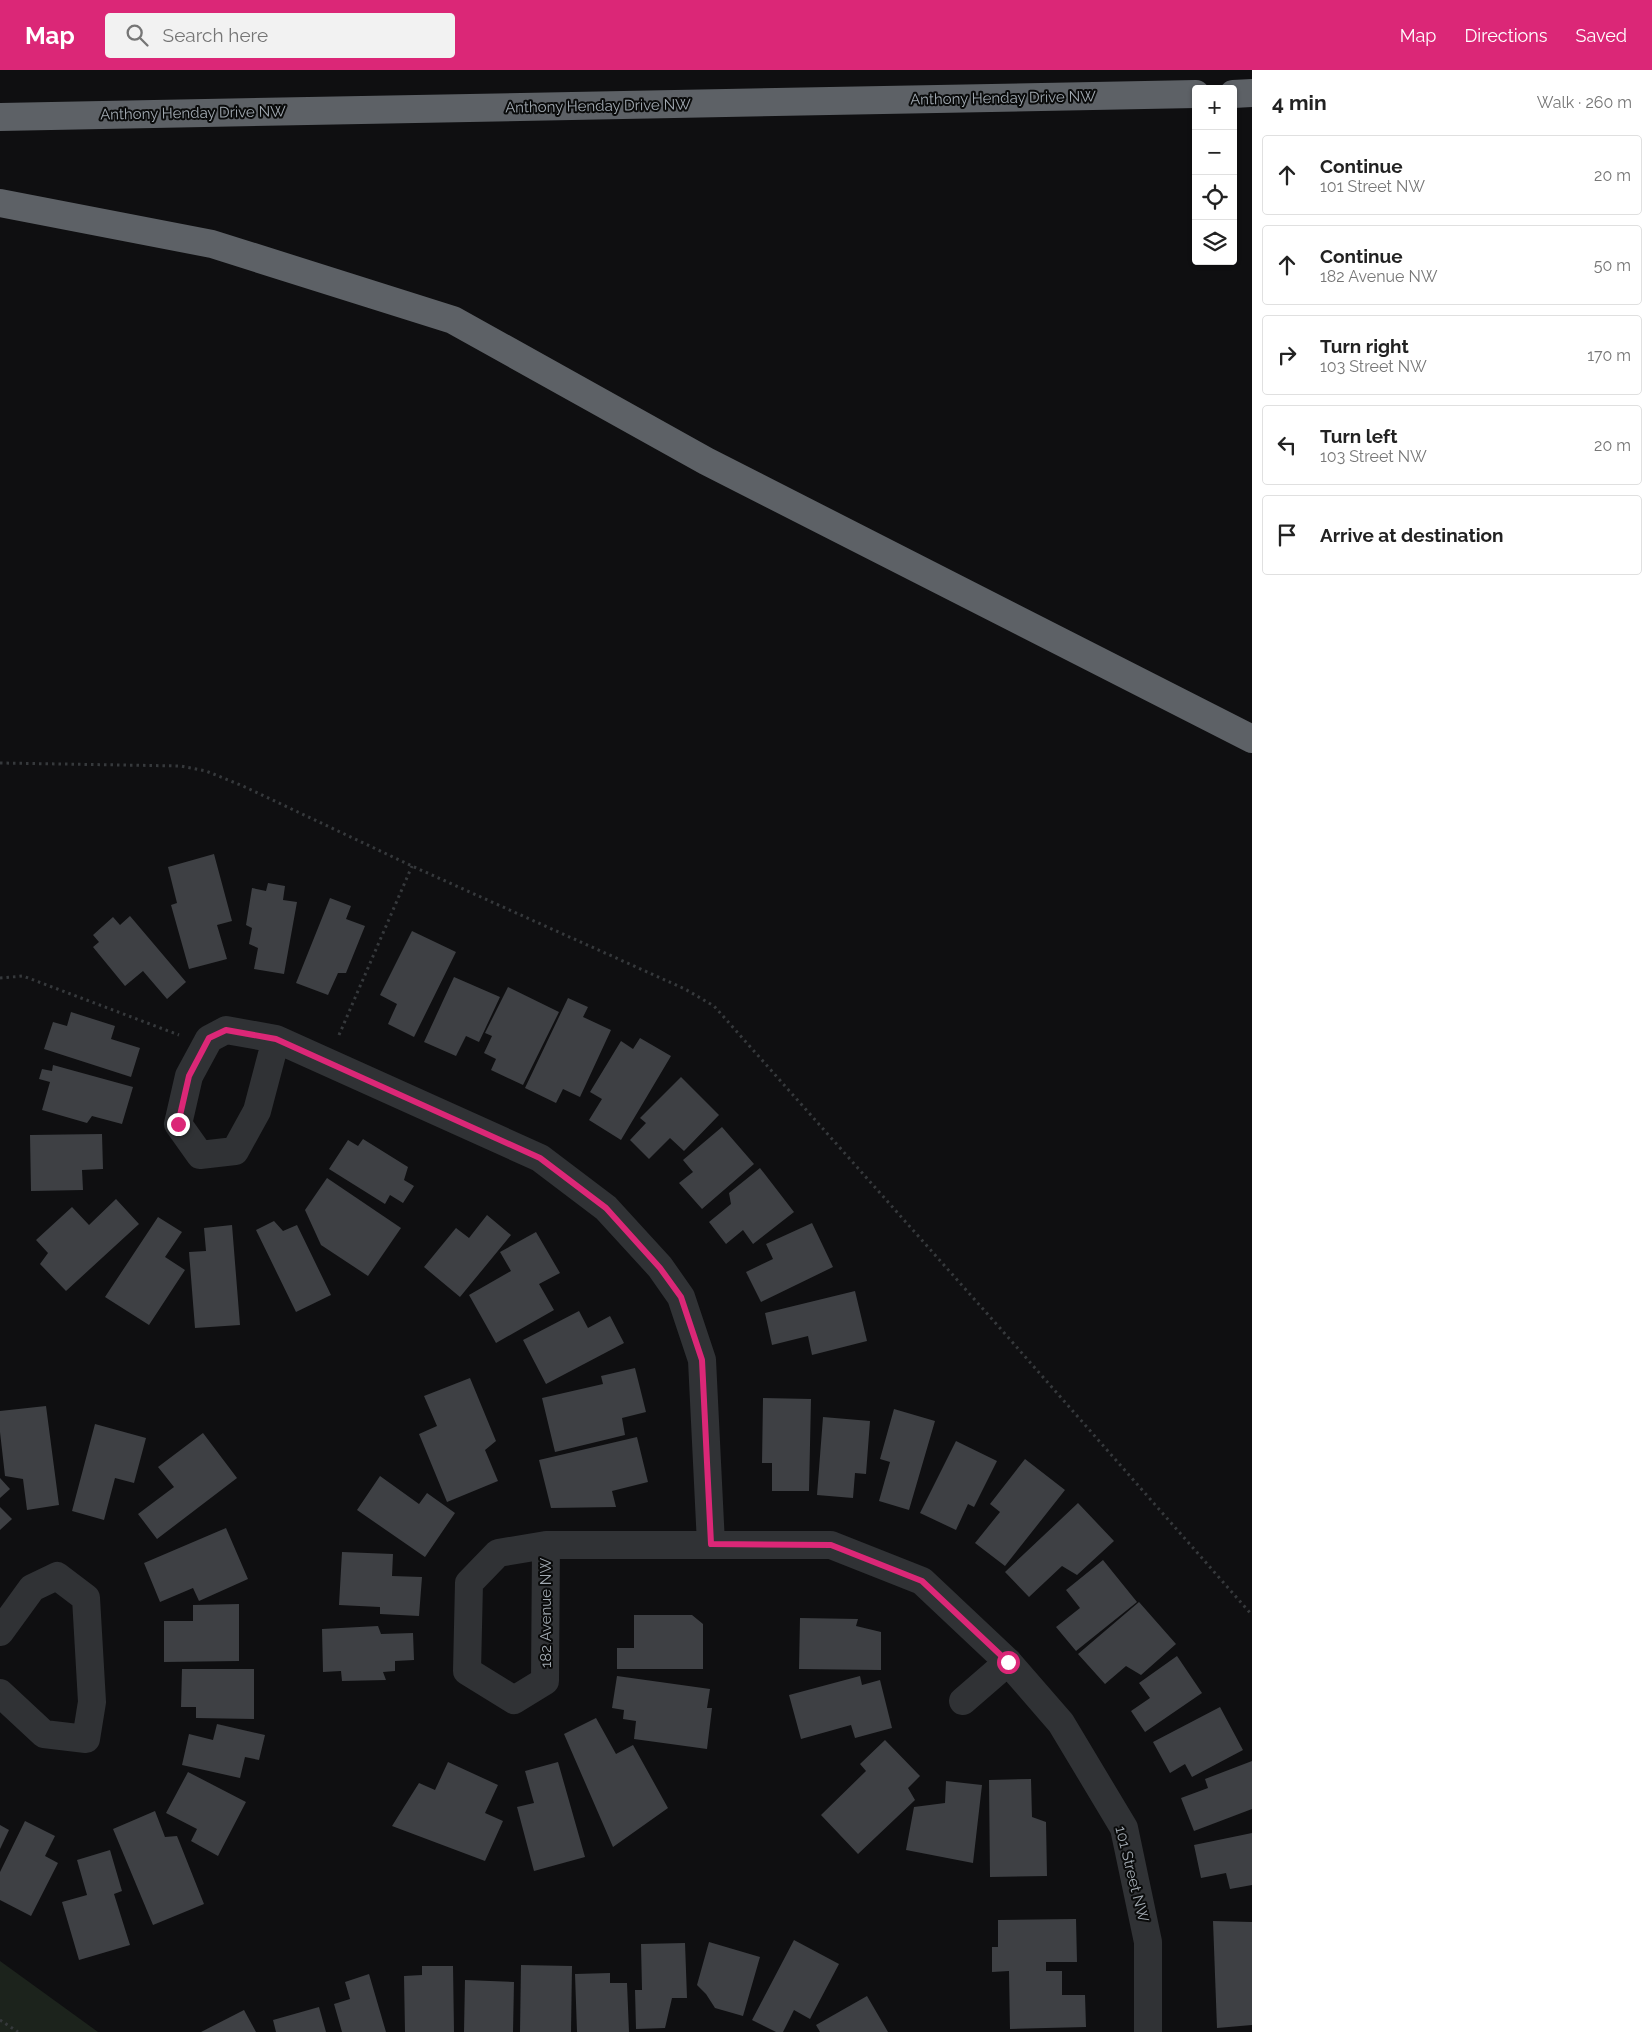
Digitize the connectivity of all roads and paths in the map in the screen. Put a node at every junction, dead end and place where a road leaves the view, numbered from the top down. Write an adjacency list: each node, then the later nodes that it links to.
1 (1252, 93): 3 (highway)
2 (1192, 94): 4 (highway, Anthony Henday Drive NW)
3 (1237, 94)
4 (0, 117)
5 (0, 203): 6 (highway)
6 (1252, 739)
7 (0, 763): 8 (path)
8 (412, 866): 12 (path); 16 (path)
9 (0, 978): 11 (path)
10 (276, 1039): 11 (street); 11 (street); 12 (street)
11 (205, 1045)
12 (327, 1062): 13 (street)
13 (711, 1544): 14 (street, 182 Avenue NW); 15 (street, 182 Avenue NW)
14 (546, 1545): 14 (street, 182 Avenue NW)
15 (922, 1581): 18 (street, 101 Street NW)
16 (1252, 1615)
17 (0, 1632): 19 (street)
18 (1008, 1662): 20 (street); 23 (street, 101 Street NW)
19 (0, 1693)
20 (963, 1700)
21 (0, 2020): 22 (path)
22 (18, 2032)
23 (1148, 2032)

